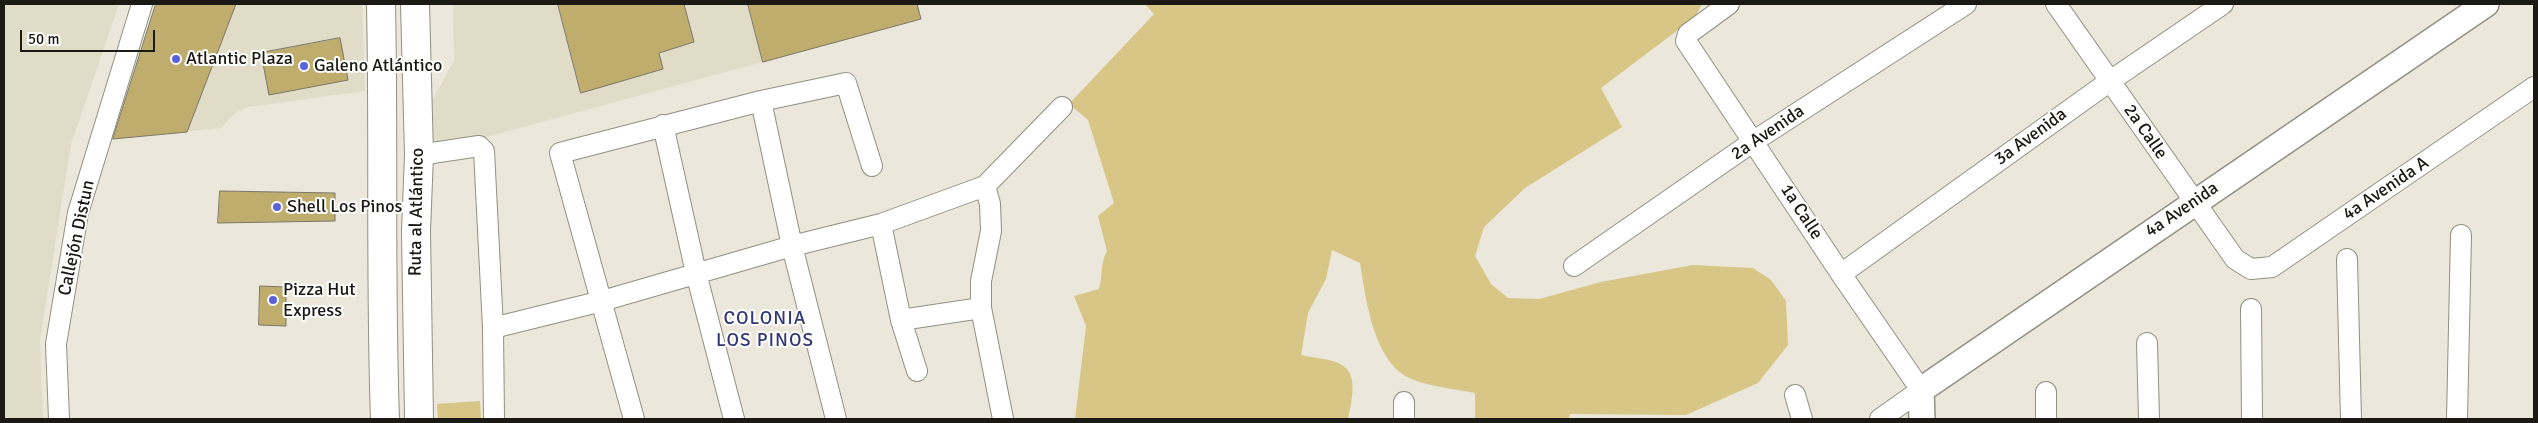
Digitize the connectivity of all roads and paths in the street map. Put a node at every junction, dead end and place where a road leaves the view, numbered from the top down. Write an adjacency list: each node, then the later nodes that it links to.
1 (142, 4): 37 (street, Callejón Distun)
2 (381, 4): 38 (highway, Ruta al Atlántico)
3 (415, 4): 15 (highway, Ruta al Atlántico)
4 (1729, 4): 14 (street, 1a Calle)
5 (1966, 4): 14 (street, 2a Avenida)
6 (2056, 4): 9 (street, 2a Calle)
7 (2223, 4): 9 (street, 3a Avenida)
8 (2486, 4): 18 (street, 4a Avenida)
9 (2110, 81): 18 (street, 2a Calle); 26 (street, 3a Avenida)
10 (2534, 88): 22 (street, 4a Avenida A)
11 (761, 101): 13 (street); 16 (street); 21 (street)
12 (1062, 106): 17 (street)
13 (663, 125): 25 (street); 27 (street)
14 (1754, 141): 24 (street, 2a Avenida); 26 (street, 1a Calle)
15 (419, 155): 31 (street); 39 (highway, Ruta al Atlántico)
16 (872, 166)
17 (985, 186): 19 (street); 28 (street)
18 (2194, 202): 22 (street, 2a Calle); 34 (street, 4a Avenida)
19 (881, 224): 21 (street); 30 (street)
20 (2461, 235): 52 (street)
21 (792, 246): 25 (street); 43 (street)
22 (2235, 259)
23 (2347, 260): 51 (street)
24 (1574, 266)
25 (696, 273): 27 (street); 42 (street)
26 (1841, 274): 34 (street, 1a Calle)
27 (602, 301): 31 (street); 41 (street)
28 (981, 308): 30 (street); 44 (street)
29 (2251, 309): 50 (street)
30 (901, 320): 33 (street)
31 (493, 328): 40 (street)
32 (2147, 343): 49 (street)
33 (917, 371)
34 (1921, 390): 46 (street, 4a Avenida); 47 (street)
35 (2046, 392): 48 (street)
36 (1795, 395): 45 (street)
37 (59, 419)
38 (385, 419)
39 (419, 419)
40 (494, 419)
41 (634, 419)
42 (734, 419)
43 (836, 419)
44 (1002, 419)
45 (1802, 419)
46 (1880, 419)
47 (1922, 419)
48 (2046, 419)
49 (2149, 419)
50 (2252, 419)
51 (2351, 419)
52 (2457, 419)

